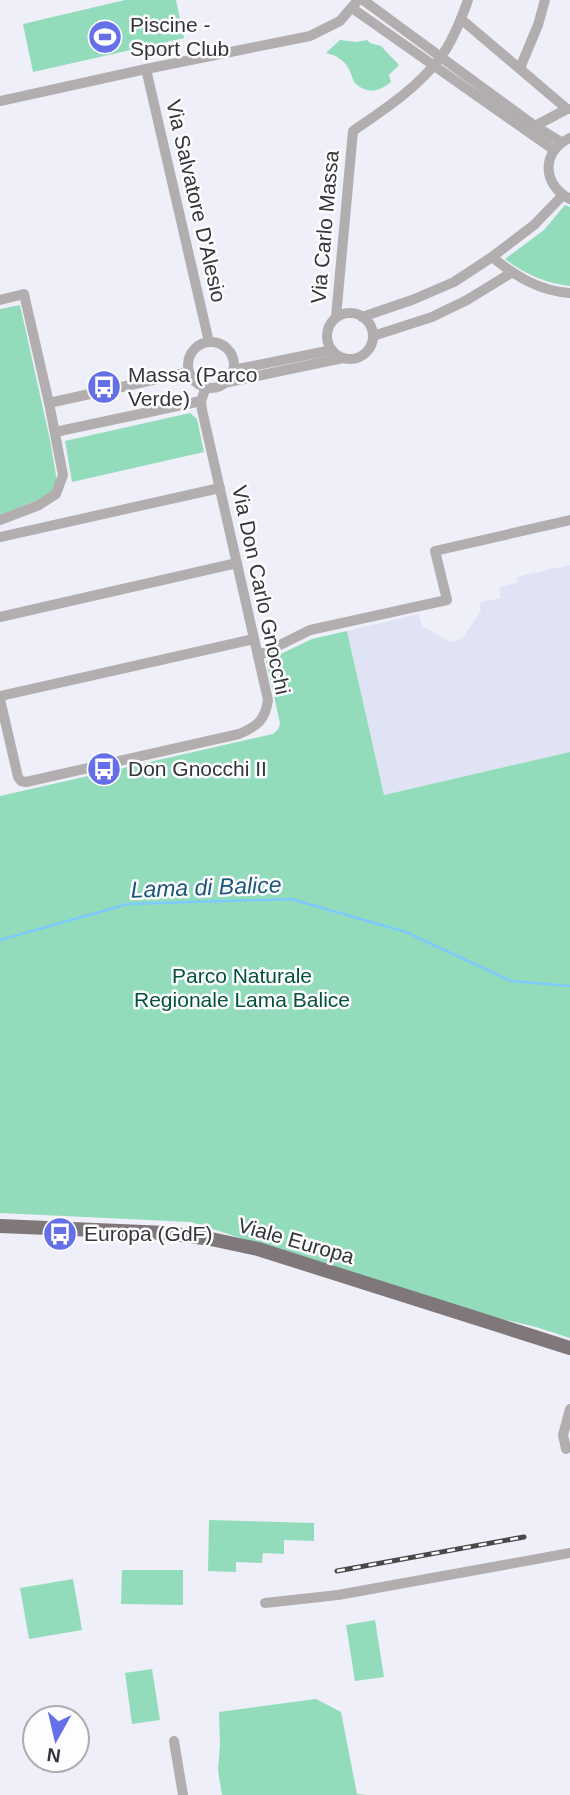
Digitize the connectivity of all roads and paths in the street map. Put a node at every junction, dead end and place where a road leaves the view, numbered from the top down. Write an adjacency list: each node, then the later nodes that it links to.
1 (468, 0): 4 (street, Via Carlo Massa)
2 (545, 0): 6 (street)
3 (358, 3): 5 (street); 7 (street)
4 (461, 19): 5 (street, Via Carlo Massa); 6 (street)
5 (437, 61): 10 (street); 11 (street); 17 (street, Via Carlo Massa)
6 (520, 68): 9 (street)
7 (146, 69): 8 (street); 20 (street, Via Salvatore D'Alesio)
8 (0, 100)
9 (568, 109): 10 (street)
10 (535, 126): 11 (street)
11 (562, 143): 12 (street)
12 (567, 197): 13 (street)
13 (492, 257): 14 (street); 18 (street)
14 (511, 273): 15 (street); 19 (street)
15 (570, 293)
16 (0, 300): 28 (street)
17 (336, 317): 18 (street); 21 (street)
18 (362, 317): 19 (street)
19 (373, 336): 22 (street)
20 (209, 342): 23 (street); 24 (street)
21 (332, 350): 22 (street); 23 (street)
22 (342, 358): 25 (street)
23 (233, 370): 25 (street)
24 (189, 372): 26 (street); 28 (street)
25 (224, 383): 26 (street)
26 (206, 387): 27 (street)
27 (201, 401): 29 (street); 30 (street, Via Don Carlo Gnocchi)
28 (49, 403): 29 (street)
29 (55, 432): 31 (street)
30 (220, 488): 33 (street); 34 (street, Via Don Carlo Gnocchi)
31 (0, 520)
32 (570, 520): 37 (street)
33 (0, 537)
34 (237, 564): 35 (street); 36 (street, Via Don Carlo Gnocchi)
35 (0, 617)
36 (254, 639): 37 (street, Via Don Carlo Gnocchi); 38 (street)
37 (258, 656): 38 (street, Via Don Carlo Gnocchi)
38 (0, 697)
39 (0, 1226): 40 (main road, Viale Europa)
40 (570, 1348)
41 (570, 1409): 42 (street)
42 (566, 1449)
43 (570, 1553): 44 (street)
44 (265, 1603)
45 (174, 1741): 46 (street)
46 (183, 1795)

